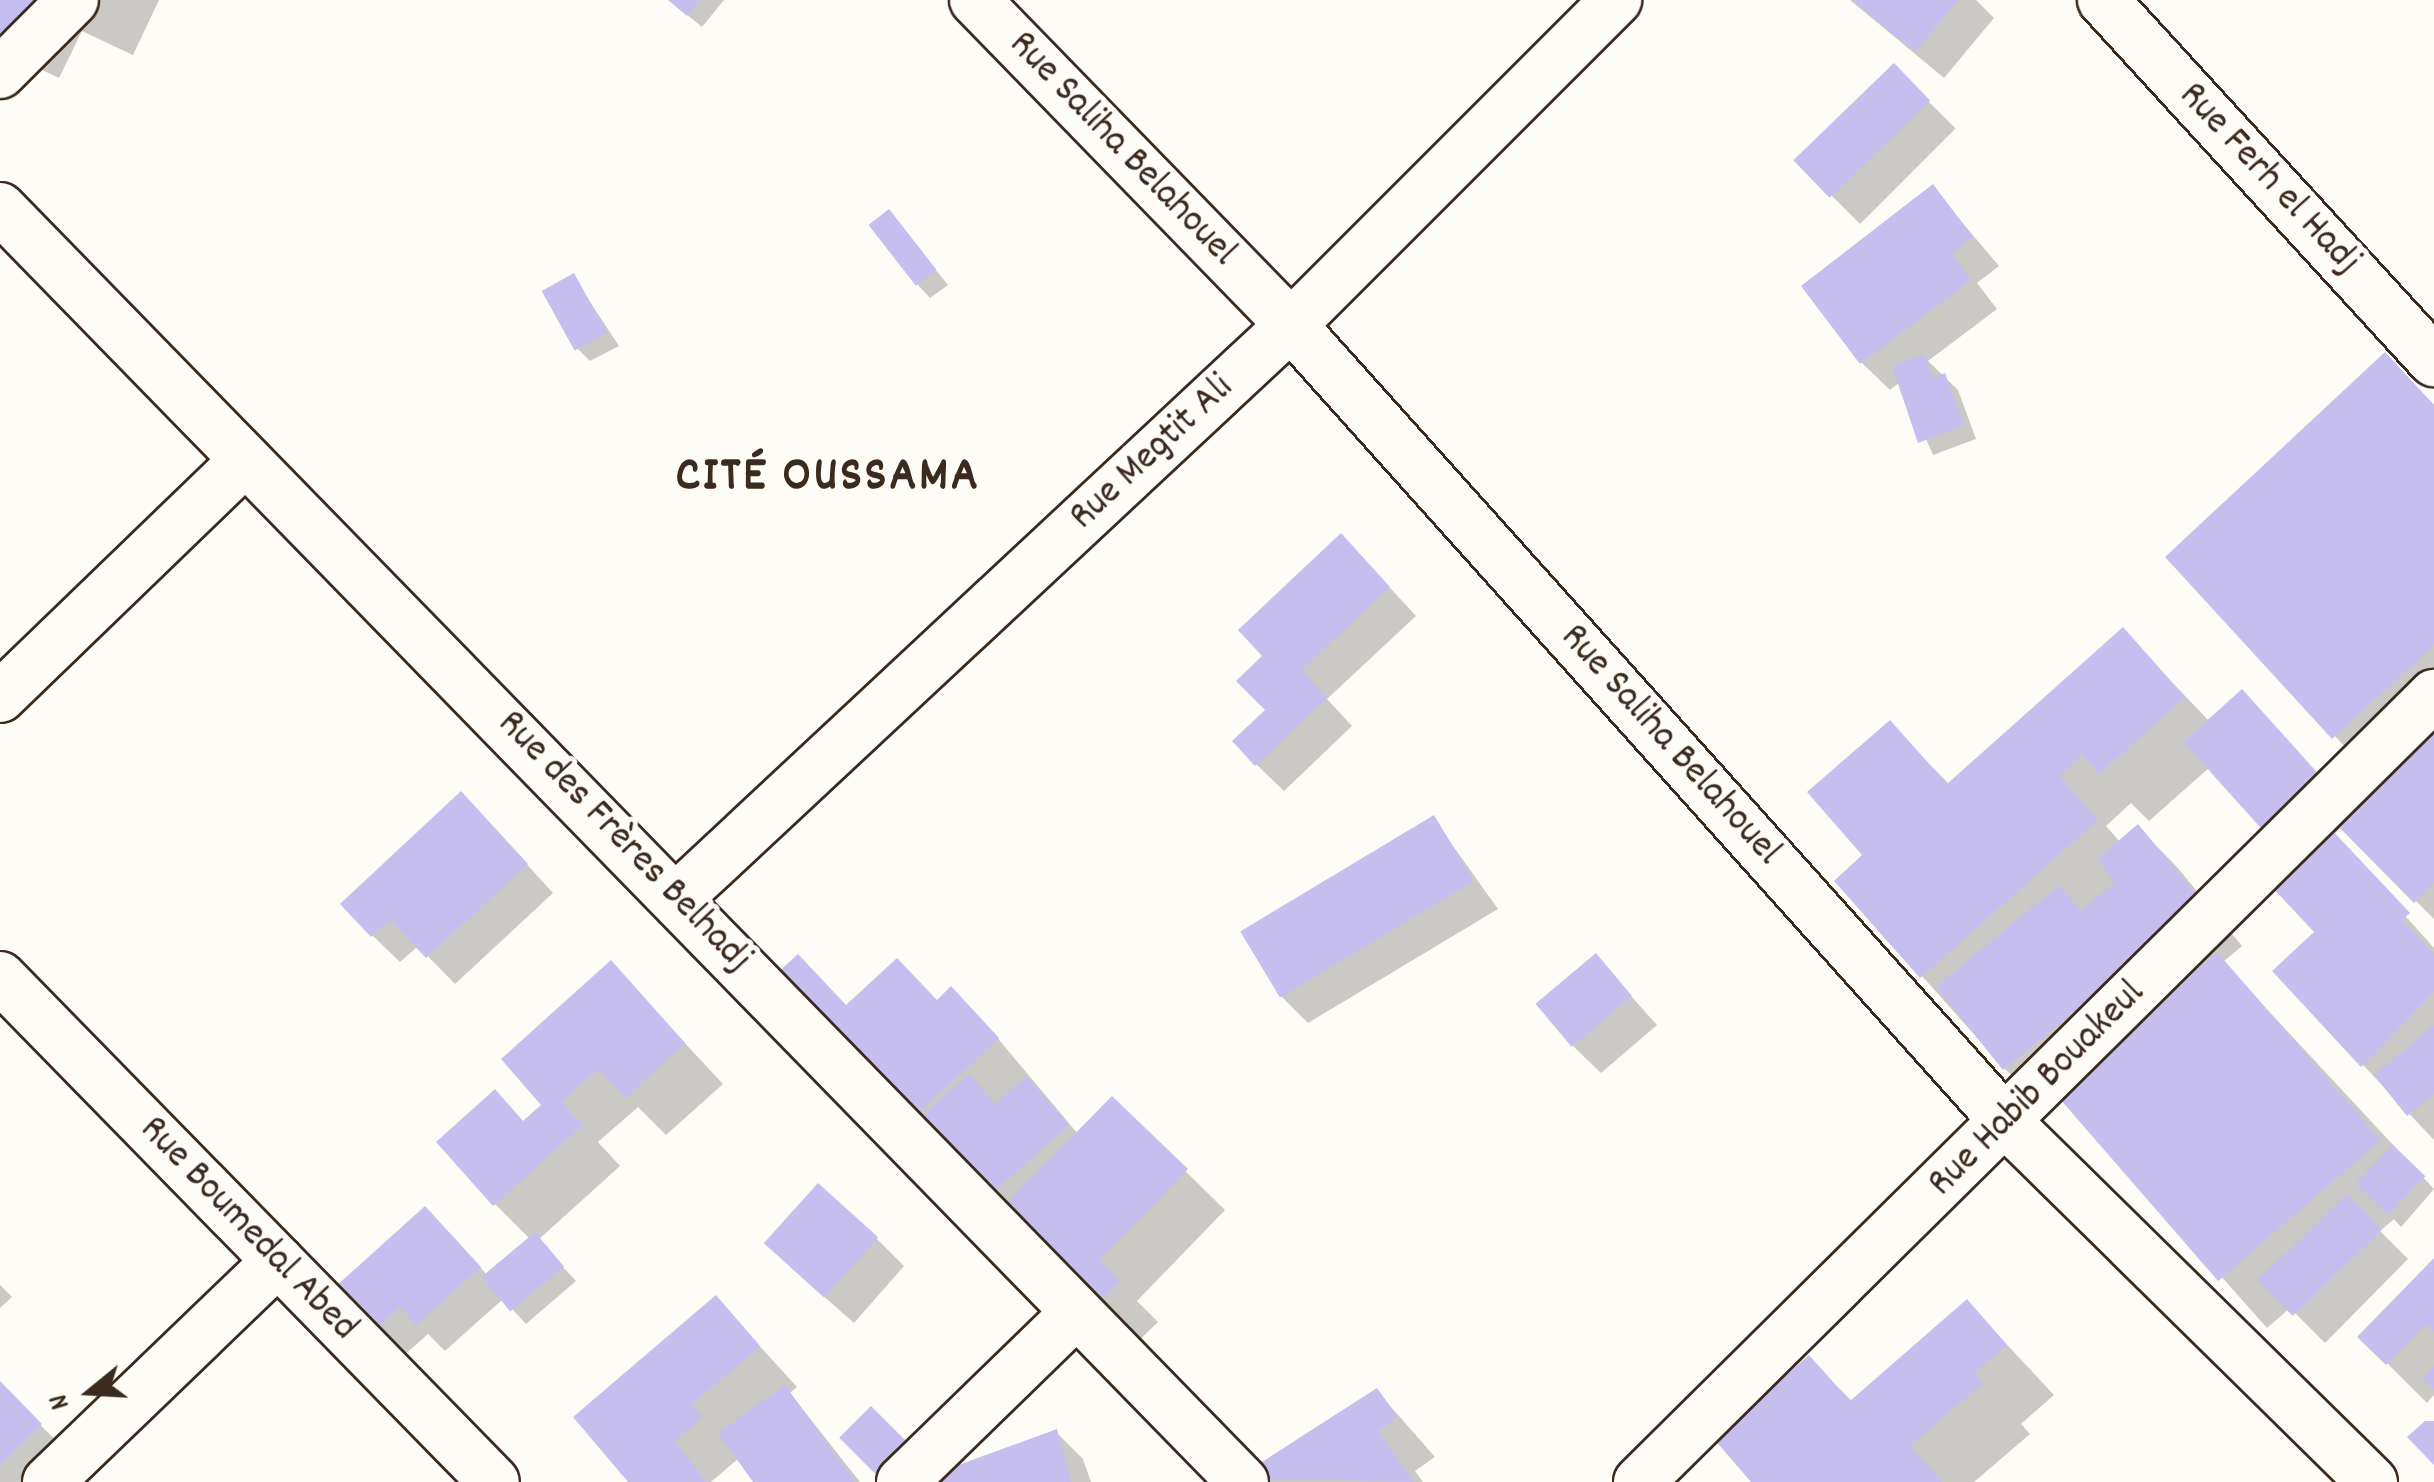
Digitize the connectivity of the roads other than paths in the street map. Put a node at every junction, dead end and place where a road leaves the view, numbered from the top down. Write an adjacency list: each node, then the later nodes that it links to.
1 (74, 0): 5 (street)
2 (975, 0): 7 (street, Rue Saliha Belahouel)
3 (1616, 0): 7 (street, Rue Megtit Ali)
4 (2103, 0): 8 (street, Rue Ferh el Hadj)
5 (0, 73)
6 (0, 208): 9 (street, Rue des Frères Belhadj)
7 (1291, 325): 12 (street, Rue Megtit Ali); 14 (street, Rue Saliha Belahouel)
8 (2434, 360)
9 (245, 460): 11 (street); 12 (street, Rue des Frères Belhadj)
10 (2434, 695): 14 (street, Rue Habib Bouakeul)
11 (0, 697)
12 (678, 898): 16 (street, Rue des Frères Belhadj)
13 (0, 977): 15 (street, Rue Boumedal Abed)
14 (2007, 1122): 21 (street, Rue Habib Bouakeul); 22 (street, Rue Saliha Belahouel)
15 (278, 1260): 17 (street); 18 (street, Rue Boumedal Abed)
16 (1074, 1315): 19 (street); 20 (street, Rue des Frères Belhadj)
17 (48, 1482)
18 (494, 1482)
19 (902, 1482)
20 (1243, 1482)
21 (1639, 1482)
22 (2372, 1482)

